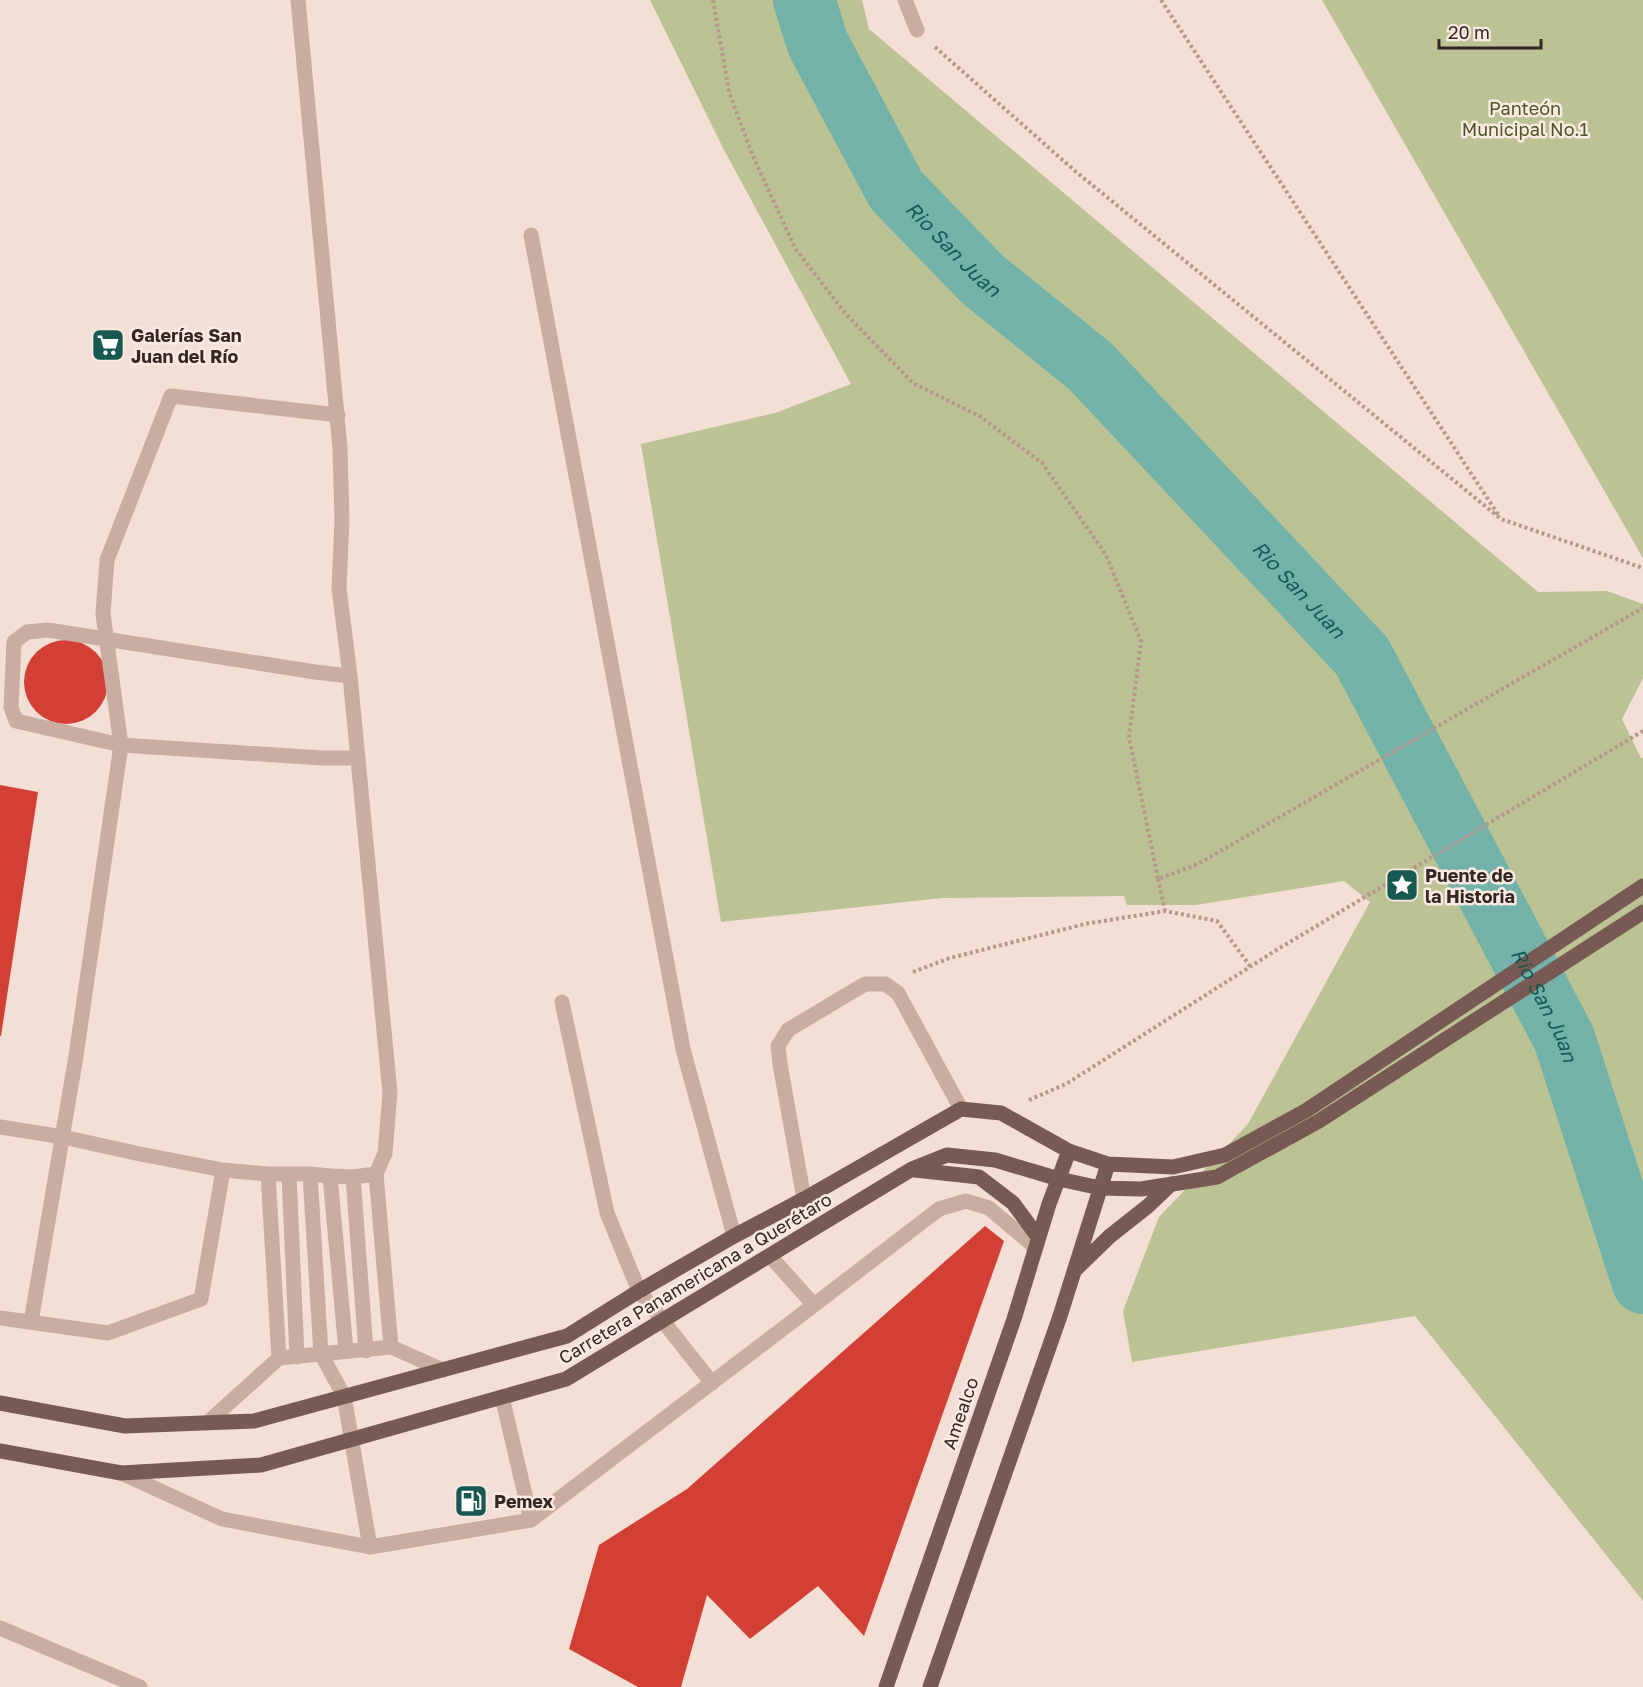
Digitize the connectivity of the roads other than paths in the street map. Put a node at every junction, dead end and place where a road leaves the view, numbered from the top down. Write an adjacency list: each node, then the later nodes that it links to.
1 (298, 0): 5 (street)
2 (905, 0): 3 (street)
3 (917, 30)
4 (531, 235): 30 (street)
5 (338, 415): 6 (street); 7 (street)
6 (107, 640): 7 (street); 8 (street); 8 (street)
7 (350, 676): 9 (street)
8 (121, 745): 9 (street); 15 (street)
9 (358, 758): 23 (street)
10 (1643, 886): 17 (main road)
11 (1643, 912): 27 (main road, Carretera Panamericana a Querétaro)
12 (562, 1002): 34 (street)
13 (961, 1109): 16 (main road); 29 (main road, Carretera Panamericana a Querétaro); 29 (street)
14 (0, 1127): 15 (street)
15 (63, 1137): 19 (street); 38 (street)
16 (1069, 1151): 17 (main road); 26 (main road, Amealco)
17 (1108, 1164): 28 (main road)
18 (912, 1169): 26 (main road, Carretera Panamericana a Querétaro); 31 (main road); 32 (main road, Carretera Panamericana a Querétaro)
19 (223, 1170): 20 (street); 38 (street)
20 (268, 1174): 21 (street); 44 (street)
21 (289, 1174): 22 (street); 43 (street)
22 (310, 1174): 24 (street); 42 (street)
23 (376, 1174): 25 (street); 39 (street)
24 (330, 1176): 25 (street); 41 (street)
25 (353, 1177): 40 (street)
26 (1059, 1179): 28 (main road, Carretera Panamericana a Querétaro); 31 (main road, Amealco)
27 (1171, 1184): 28 (main road, Carretera Panamericana a Querétaro); 33 (main road)
28 (1100, 1188): 33 (main road)
29 (804, 1199): 30 (main road, Carretera Panamericana a Querétaro)
30 (734, 1236): 34 (main road, Carretera Panamericana a Querétaro)
31 (1037, 1242): 35 (street); 58 (main road, Amealco)
32 (770, 1256): 35 (street); 37 (main road, Carretera Panamericana a Querétaro)
33 (1074, 1272): 59 (main road)
34 (639, 1292): 37 (street); 45 (main road, Carretera Panamericana a Querétaro)
35 (814, 1305): 46 (street)
36 (0, 1318): 38 (street)
37 (663, 1321): 46 (street); 48 (main road, Carretera Panamericana a Querétaro)
38 (31, 1322)
39 (391, 1347): 40 (street); 45 (street)
40 (366, 1351): 41 (street)
41 (345, 1352): 42 (street)
42 (321, 1354): 43 (street); 47 (street)
43 (297, 1357): 44 (street)
44 (279, 1358): 50 (street)
45 (443, 1370): 47 (main road, Carretera Panamericana a Querétaro)
46 (712, 1383): 54 (street)
47 (344, 1396): 50 (main road, Carretera Panamericana a Querétaro); 51 (street)
48 (502, 1398): 51 (main road, Carretera Panamericana a Querétaro); 54 (street)
49 (0, 1403): 50 (main road, Carretera Panamericana a Querétaro)
50 (207, 1423)
51 (351, 1440): 53 (main road, Carretera Panamericana a Querétaro); 55 (street)
52 (0, 1451): 53 (main road, Carretera Panamericana a Querétaro)
53 (121, 1473): 55 (street)
54 (531, 1520): 55 (street)
55 (370, 1547)
56 (0, 1628): 57 (street)
57 (140, 1687)
58 (886, 1687)
59 (930, 1687)

